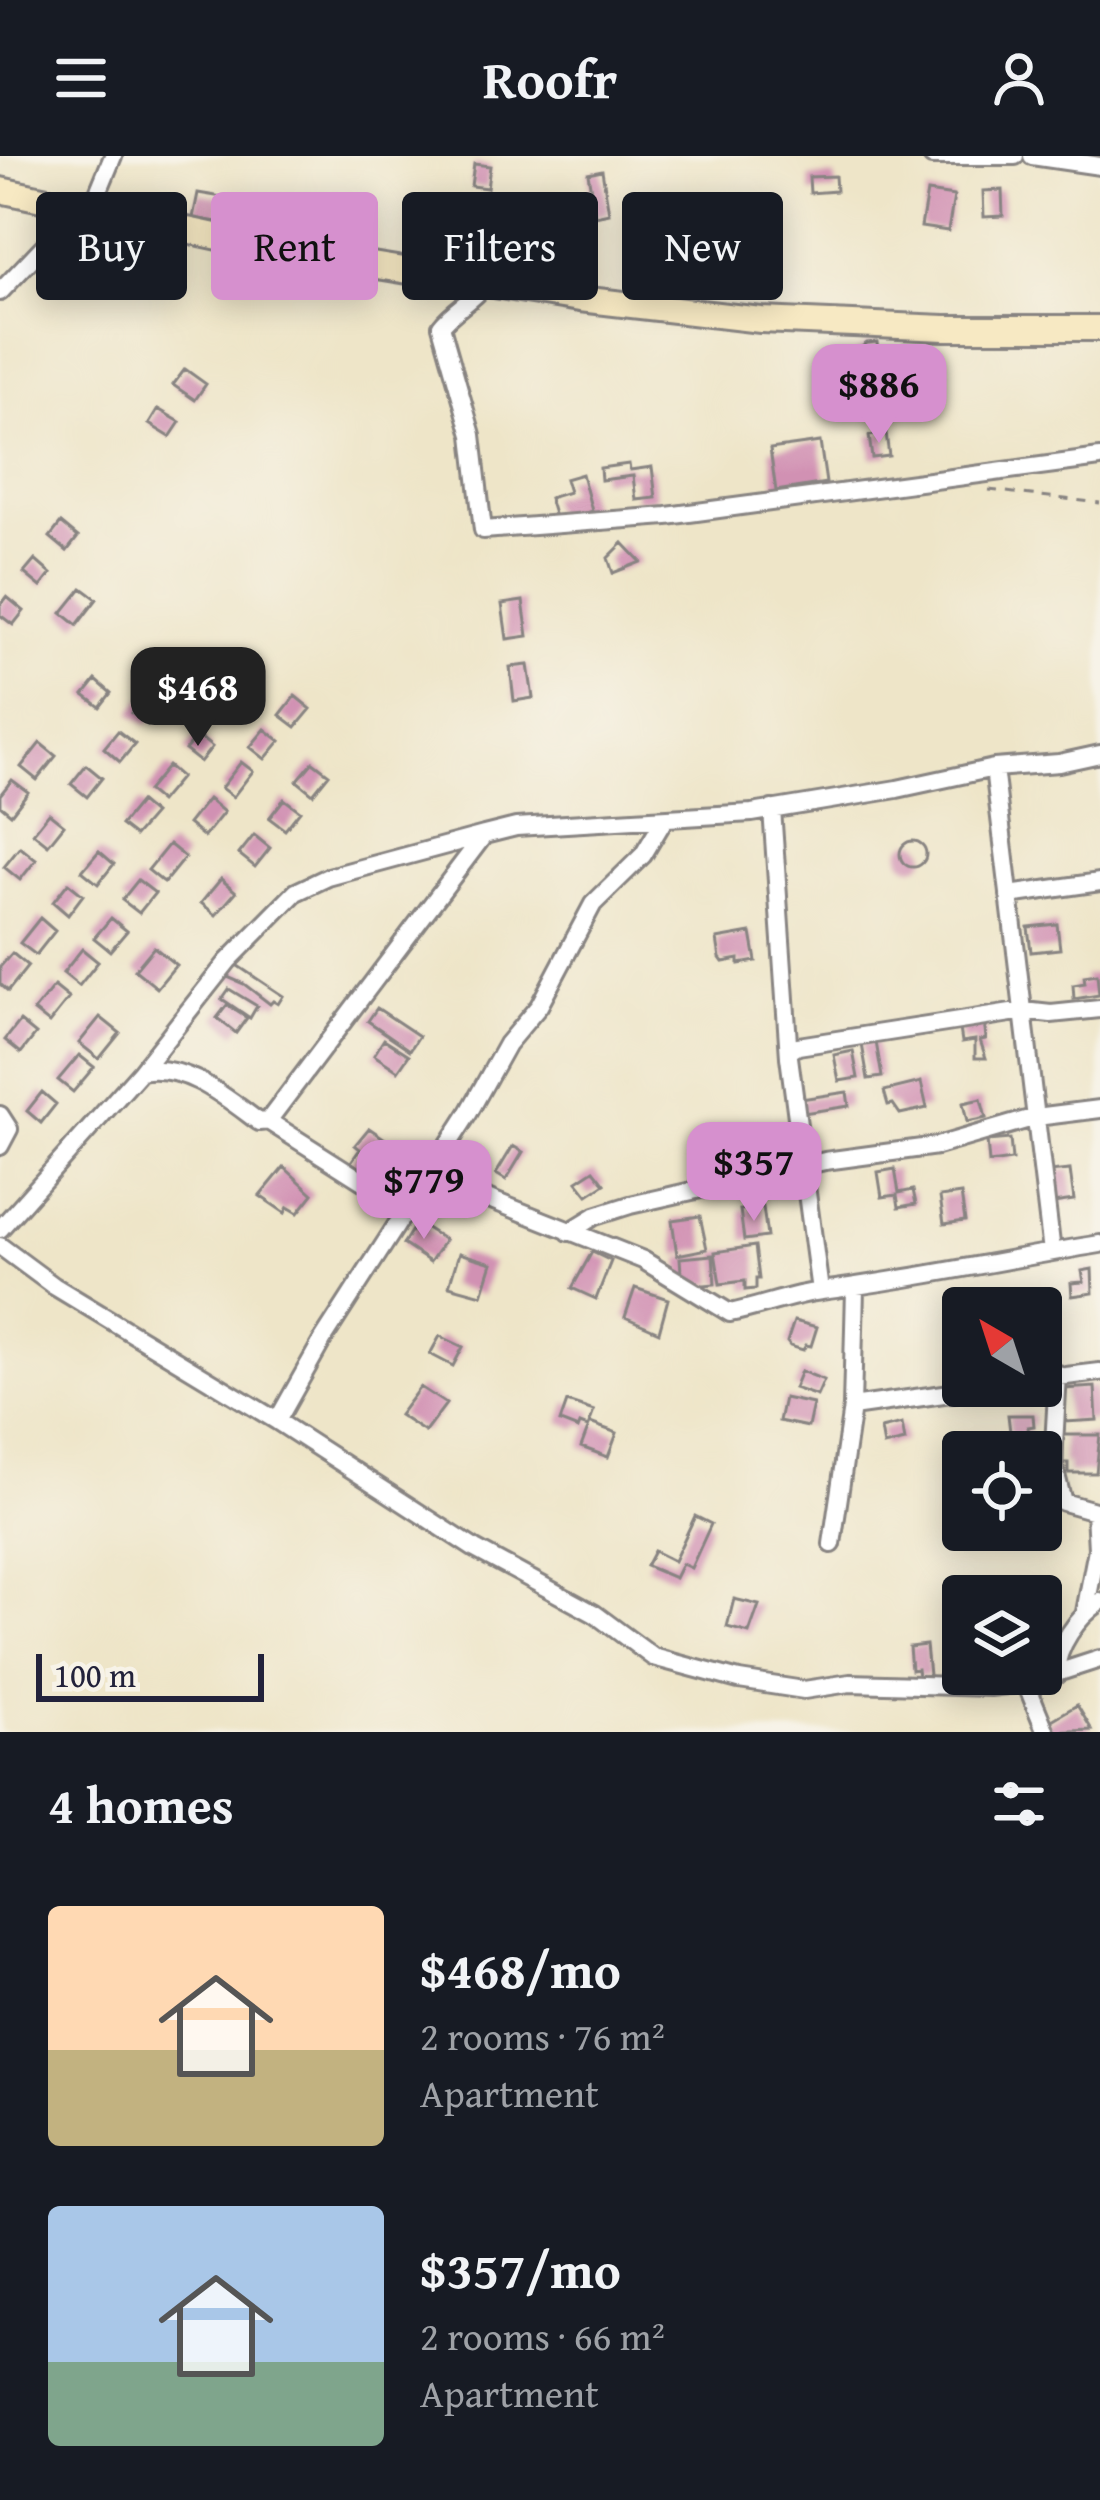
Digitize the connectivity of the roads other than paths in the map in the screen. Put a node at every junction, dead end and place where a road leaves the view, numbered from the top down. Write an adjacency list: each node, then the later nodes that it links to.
1 (113, 156): 7 (street)
2 (932, 156): 3 (street)
3 (1015, 156)
4 (1032, 156): 5 (street)
5 (1100, 166)
6 (0, 190): 8 (main road)
7 (94, 192)
8 (36, 197)
9 (187, 229): 11 (main road)
10 (36, 256): 12 (street)
11 (402, 272)
12 (0, 292)
13 (472, 300): 16 (street)
14 (598, 300): 15 (main road)
15 (1100, 328)
16 (1100, 458)
17 (1100, 754): 18 (street)
18 (994, 768): 19 (street); 23 (street)
19 (772, 809): 20 (street); 26 (street)
20 (664, 820): 21 (street); 34 (street)
21 (484, 835): 27 (street); 31 (street)
22 (1100, 882): 23 (street)
23 (1009, 895): 25 (street)
24 (1100, 1009): 25 (street)
25 (1024, 1011): 26 (street); 30 (street)
26 (790, 1051): 33 (street)
27 (141, 1071): 31 (street); 36 (street)
28 (1100, 1109): 30 (street)
29 (0, 1114): 32 (street)
30 (1036, 1117): 33 (street); 40 (street)
31 (268, 1121): 35 (street)
32 (0, 1146)
33 (803, 1166): 37 (street); 42 (street)
34 (430, 1172): 35 (street); 37 (street)
35 (405, 1208): 48 (street)
36 (0, 1229)
37 (569, 1232): 42 (street)
38 (1100, 1244): 40 (street)
39 (0, 1246): 48 (street)
40 (1052, 1252): 41 (street)
41 (855, 1289): 42 (street); 47 (street)
42 (820, 1291)
43 (1100, 1372): 44 (street)
44 (1062, 1375)
45 (942, 1395): 47 (street)
46 (1051, 1407): 50 (street)
47 (852, 1408): 49 (street)
48 (277, 1421): 54 (street)
49 (832, 1544)
50 (1093, 1607): 51 (street)
51 (1062, 1648)
52 (1100, 1659): 53 (street)
53 (1062, 1673)
54 (942, 1686)
55 (1030, 1695): 56 (street)
56 (1046, 1732)

